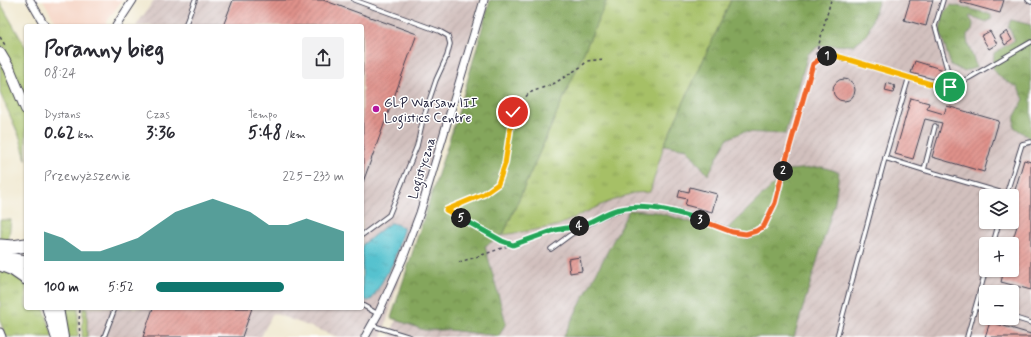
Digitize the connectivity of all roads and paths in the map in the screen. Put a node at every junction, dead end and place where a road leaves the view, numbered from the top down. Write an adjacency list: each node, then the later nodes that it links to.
1 (30, 0): 10 (street)
2 (133, 0): 11 (street)
3 (195, 0): 12 (lane)
4 (354, 0): 27 (lane)
5 (484, 0): 45 (street, Logistyczna)
6 (831, 0): 16 (path)
7 (943, 0): 18 (lane)
8 (1028, 0): 9 (lane)
9 (1031, 2)
10 (44, 24)
11 (117, 24)
12 (186, 24)
13 (1031, 42): 18 (lane)
14 (0, 53): 19 (street)
15 (604, 59): 29 (path)
16 (813, 64): 17 (lane); 31 (lane)
17 (909, 77): 18 (lane); 22 (lane)
18 (950, 87)
19 (24, 104)
20 (935, 126): 23 (lane)
21 (1031, 142): 25 (lane)
22 (885, 158): 23 (lane); 57 (lane)
23 (924, 170): 24 (lane)
24 (986, 189)
25 (1008, 189)
26 (569, 228): 29 (path)
27 (364, 233)
28 (24, 245): 30 (highway)
29 (513, 245): 34 (path)
30 (0, 246)
31 (551, 249)
32 (0, 258): 33 (highway)
33 (24, 262)
34 (459, 262)
35 (0, 264): 36 (highway)
36 (24, 277)
37 (984, 277): 39 (lane)
38 (364, 306): 45 (lane)
39 (976, 307): 40 (lane); 58 (lane)
40 (979, 308)
41 (50, 310): 51 (highway)
42 (80, 310): 53 (path)
43 (114, 310): 54 (lane)
44 (60, 311): 52 (street)
45 (378, 314): 48 (street, Logistyczna)
46 (1019, 319): 47 (lane)
47 (1031, 323)
48 (371, 325): 55 (street, Logistyczna); 56 (lane)
49 (0, 332): 50 (street)
50 (2, 337)
51 (58, 337)
52 (63, 337)
53 (80, 337)
54 (104, 337)
55 (365, 337)
56 (410, 337)
57 (837, 337)
58 (967, 337)

